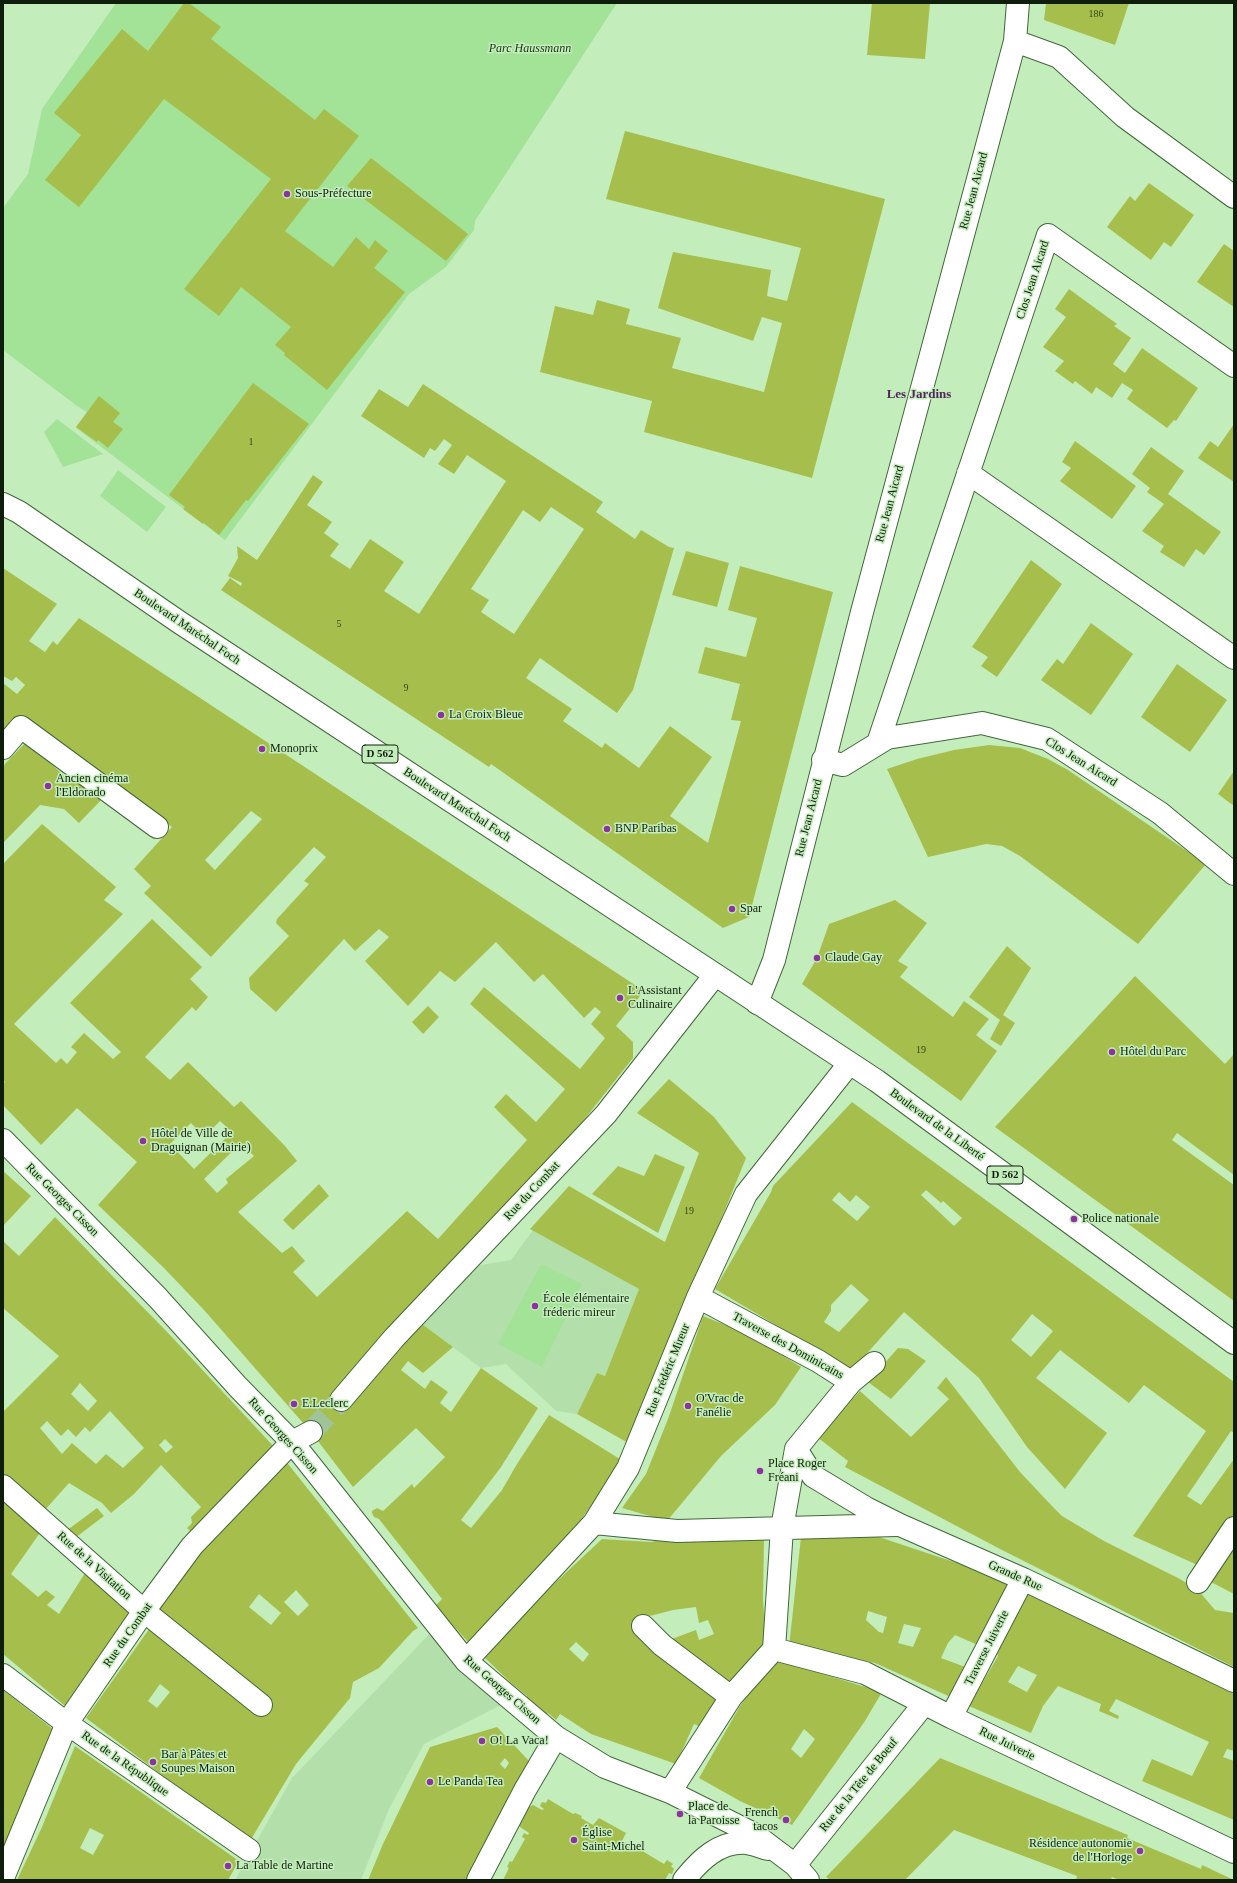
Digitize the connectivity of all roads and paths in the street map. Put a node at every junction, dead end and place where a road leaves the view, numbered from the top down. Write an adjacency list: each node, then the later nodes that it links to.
1 (1018, 3): 2 (street, Rue Jean Aicard)
2 (1015, 41): 3 (street); 10 (street, Rue Jean Aicard)
3 (1234, 197)
4 (1234, 366): 5 (street, Clos Jean Aicard)
5 (968, 473): 7 (street); 8 (street, Clos Jean Aicard)
6 (3, 504): 13 (street, Boulevard Maréchal Foch / D 562)
7 (1234, 658)
8 (878, 743): 10 (street, Clos Jean Aicard); 12 (street, Clos Jean Aicard)
9 (3, 748): 11 (street)
10 (823, 760): 14 (street, Rue Jean Aicard)
11 (157, 827)
12 (1234, 874)
13 (715, 975): 14 (street, Boulevard Maréchal Foch / D 562); 21 (street, Rue du Combat)
14 (764, 1008): 15 (street, Boulevard de la Liberté / D 562)
15 (850, 1064): 17 (street, Rue Frédéric Mireur); 18 (street, Boulevard de la Liberté / D 562)
16 (3, 1140): 23 (street, Rue Georges Cisson)
17 (698, 1297): 20 (street, Traverse des Dominicains); 26 (street, Rue Frédéric Mireur)
18 (1234, 1343)
19 (874, 1363): 20 (street, Traverse des Dominicains)
20 (851, 1382): 24 (street)
21 (341, 1400)
22 (311, 1432): 23 (street, Rue du Combat)
23 (292, 1442): 32 (street, Rue du Combat); 35 (street, Rue Georges Cisson)
24 (796, 1449): 27 (street); 28 (street)
25 (3, 1486): 32 (street, Rue de la Visitation)
26 (594, 1523): 28 (street); 35 (street, Rue Frédéric Mireur)
27 (900, 1525): 28 (street, Grande Rue); 30 (street, Grande Rue)
28 (782, 1528): 34 (street)
29 (1234, 1528): 31 (street)
30 (1023, 1579): 37 (street, Grande Rue); 41 (street, Traverse Juiverie)
31 (1198, 1582)
32 (144, 1611): 40 (street, Rue de la Visitation); 42 (street, Rue du Combat)
33 (643, 1626): 38 (street)
34 (774, 1650): 38 (street); 39 (street, Rue Juiverie)
35 (466, 1661): 43 (street, Rue Georges Cisson)
36 (3, 1675): 42 (street, Rue de la République)
37 (1234, 1681)
38 (730, 1697): 44 (street)
39 (924, 1704): 41 (street, Rue Juiverie); 48 (street, Rue de la Tête de Boeuf)
40 (261, 1706)
41 (951, 1717): 47 (street, Rue Juiverie)
42 (67, 1723): 45 (street, Rue de la République); 49 (street, Rue du Combat)
43 (556, 1737): 44 (street); 50 (street)
44 (670, 1792): 46 (street)
45 (248, 1850)
46 (777, 1852): 48 (street); 51 (street)
47 (1234, 1852)
48 (801, 1873)
49 (3, 1878)
50 (478, 1880)
51 (684, 1880)

